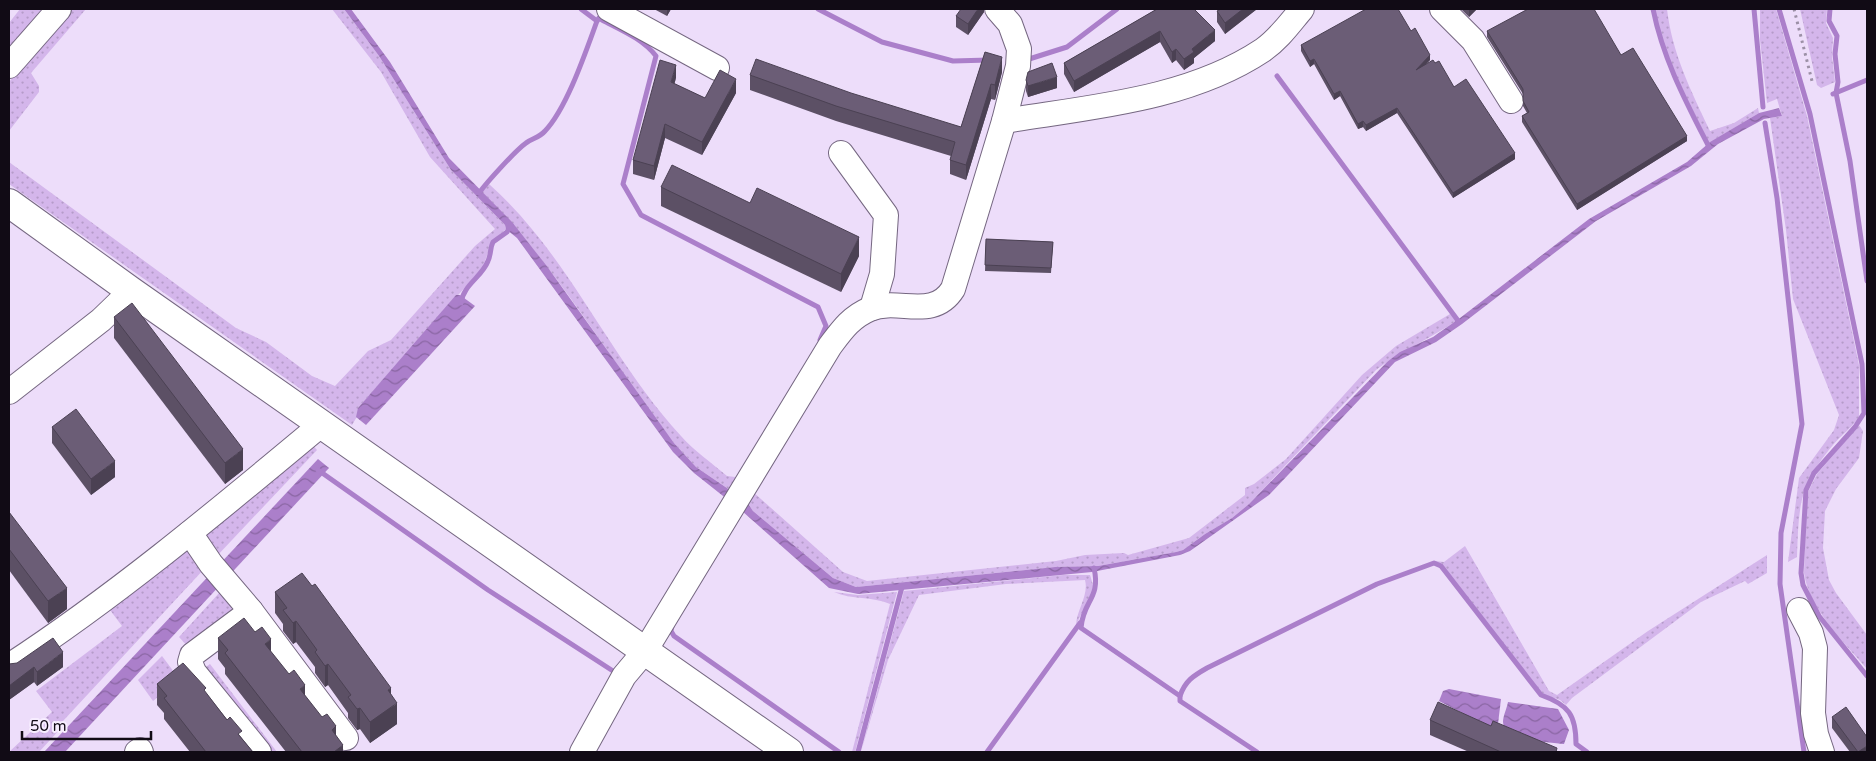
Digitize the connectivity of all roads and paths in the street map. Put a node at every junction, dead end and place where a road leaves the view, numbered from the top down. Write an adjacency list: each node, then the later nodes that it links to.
1 (59, 9): 7 (street)
2 (609, 9): 8 (street)
3 (997, 9): 11 (street)
4 (1302, 9): 11 (street)
5 (1442, 9): 10 (street)
6 (1794, 9): 9 (path)
7 (9, 66)
8 (717, 68)
9 (1812, 81)
10 (1511, 101)
11 (1004, 121): 15 (street)
12 (841, 153): 15 (street)
13 (9, 203): 14 (main road)
14 (131, 291): 16 (street); 17 (main road)
15 (872, 308): 21 (street)
16 (9, 392)
17 (322, 424): 18 (street); 21 (main road)
18 (190, 533): 20 (street); 22 (street)
19 (1799, 610): 29 (street)
20 (250, 611): 23 (street); 26 (street)
21 (645, 651): 27 (street); 28 (main road)
22 (9, 666)
23 (346, 738)
24 (137, 752): 25 (street)
25 (141, 752)
26 (259, 752)
27 (582, 752)
28 (789, 752)
29 (1822, 752)

